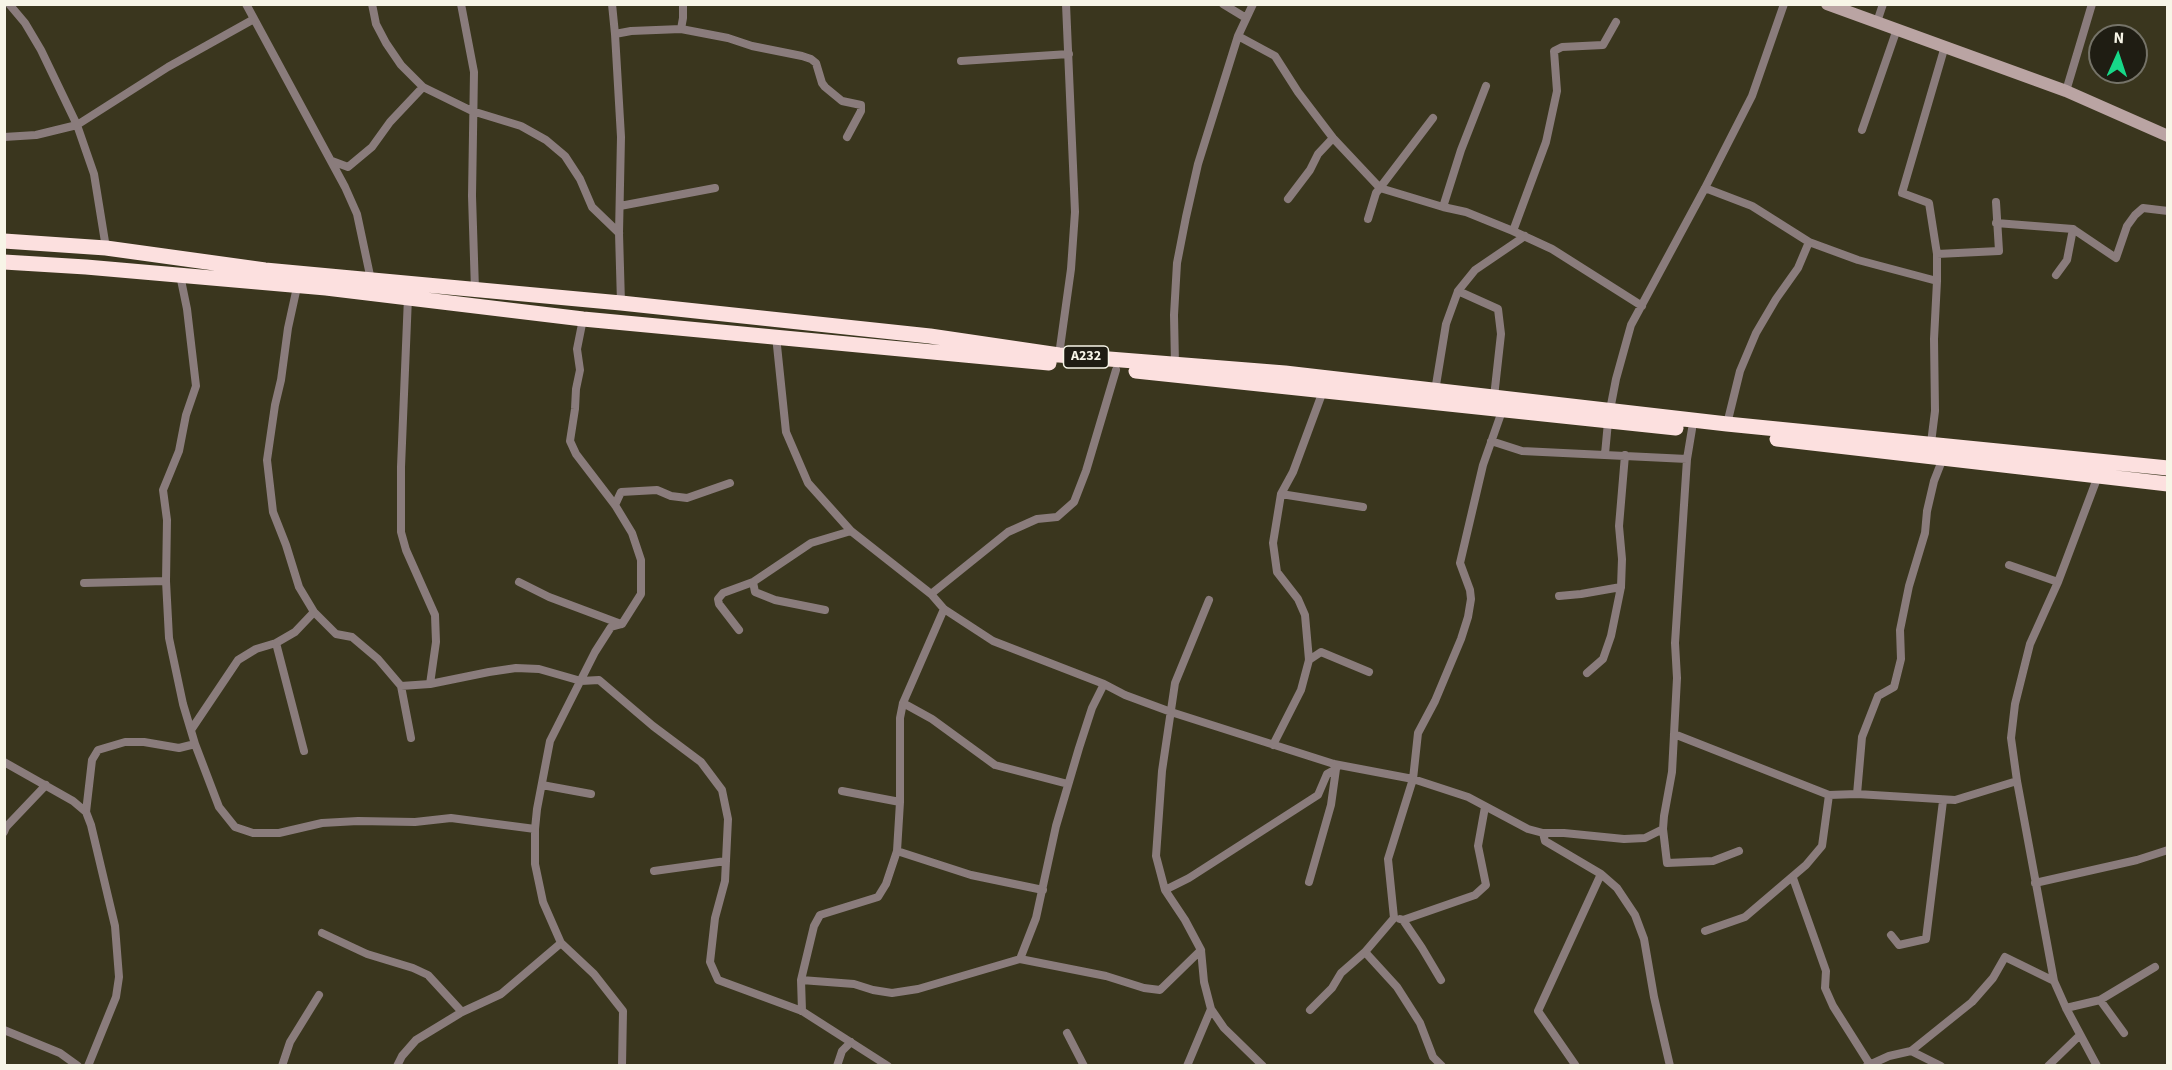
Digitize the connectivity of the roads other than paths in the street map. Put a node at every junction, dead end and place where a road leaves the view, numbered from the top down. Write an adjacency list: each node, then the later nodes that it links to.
1 (9, 4): 30 (street)
2 (246, 4): 15 (street)
3 (372, 4): 26 (street)
4 (461, 4): 28 (street)
5 (612, 4): 20 (street)
6 (682, 4): 18 (street)
7 (1066, 4): 23 (street)
8 (1223, 4): 14 (street)
9 (1253, 4): 14 (street)
10 (1784, 4): 39 (street)
11 (1827, 4): 17 (street)
12 (1883, 4): 17 (street)
13 (2092, 4): 27 (street)
14 (1246, 18): 21 (street)
15 (254, 19): 30 (street); 36 (street)
16 (1616, 22): 48 (street)
17 (1877, 22): 19 (street)
18 (681, 29): 20 (street); 34 (street)
19 (1898, 29): 22 (street); 31 (street)
20 (615, 34): 42 (street)
21 (1238, 36): 35 (street); 69 (street)
22 (1945, 46): 27 (street); 54 (street)
23 (1069, 54): 24 (street); 68 (street)
24 (961, 61)
25 (1486, 86): 43 (street)
26 (423, 87): 28 (street); 36 (street)
27 (2067, 91): 32 (street)
28 (472, 111): 49 (street); 61 (street)
29 (1433, 118): 38 (street)
30 (77, 125): 33 (street); 53 (street)
31 (1862, 130)
32 (2168, 136)
33 (4, 137)
34 (846, 137)
35 (1333, 138): 38 (street); 40 (street)
36 (332, 161): 58 (street)
37 (715, 188): 42 (street)
38 (1380, 188): 43 (street); 45 (street)
39 (1705, 188): 52 (street); 65 (street)
40 (1288, 200)
41 (1996, 202): 46 (street)
42 (620, 206): 49 (street)
43 (1443, 207): 48 (street)
44 (2168, 211): 47 (street)
45 (1368, 219)
46 (1996, 223): 47 (street); 54 (street)
47 (2073, 229): 56 (street)
48 (1513, 231): 50 (street)
49 (619, 233): 64 (street)
50 (1525, 236): 62 (street); 65 (street)
51 (4, 241): 53 (highway, A232)
52 (1809, 242): 59 (street); 75 (street)
53 (106, 248): 58 (highway, A232)
54 (1937, 254): 59 (street)
55 (4, 262): 57 (highway, A232)
56 (2056, 274)
57 (180, 275): 60 (highway, A232); 92 (street)
58 (371, 280): 61 (highway, A232)
59 (1937, 281): 78 (street)
60 (297, 286): 63 (highway, A232); 103 (street)
61 (475, 290): 64 (highway, A232)
62 (1458, 291): 72 (street); 73 (street)
63 (408, 297): 66 (highway, A232); 111 (street)
64 (621, 303): 68 (highway, A232)
65 (1642, 306): 74 (street)
66 (583, 319): 67 (highway, A232); 88 (street)
67 (776, 336): 70 (highway, A232); 90 (street)
68 (1059, 355): 69 (highway, A232)
69 (1175, 364): 72 (highway, A232)
70 (1116, 370): 71 (highway, A232); 98 (street)
71 (1323, 391): 73 (highway, A232); 87 (street)
72 (1435, 391): 73 (highway, A232)
73 (1498, 404): 74 (highway, A232); 77 (street)
74 (1609, 416): 75 (highway, A232); 76 (highway, A232); 79 (street)
75 (1727, 424): 78 (highway, A232)
76 (1692, 429): 81 (highway, A232); 82 (street)
77 (1491, 441): 79 (street); 124 (street)
78 (1931, 443): 83 (highway, A232)
79 (1605, 454): 80 (street)
80 (1625, 455): 82 (street); 97 (street)
81 (1943, 458): 84 (highway, A232); 131 (street)
82 (1687, 459): 117 (street)
83 (2168, 468)
84 (2098, 476): 86 (highway, A232); 95 (street)
85 (730, 483): 88 (street)
86 (2168, 484)
87 (1281, 494): 89 (street); 107 (street)
88 (615, 505): 104 (street)
89 (1363, 507)
90 (851, 531): 94 (street); 98 (street)
91 (2009, 565): 95 (street)
92 (166, 581): 96 (street); 116 (street)
93 (519, 582): 104 (street)
94 (753, 582): 102 (street); 105 (street)
95 (2058, 582): 125 (street)
96 (84, 583)
97 (1622, 587): 99 (street); 109 (street)
98 (931, 594): 101 (street)
99 (1559, 596)
100 (1209, 600): 115 (street)
101 (944, 609): 112 (street); 114 (street)
102 (825, 610)
103 (314, 612): 106 (street); 113 (street)
104 (622, 624): 110 (street)
105 (739, 630)
106 (276, 644): 116 (street); 121 (street)
107 (1309, 660): 108 (street); 120 (street)
108 (1369, 672)
109 (1587, 673)
110 (581, 681): 111 (street); 126 (street); 144 (street)
111 (430, 684): 113 (street)
112 (1104, 684): 115 (street); 127 (street)
113 (401, 687): 118 (street)
114 (903, 703): 127 (street); 134 (street)
115 (1171, 712): 120 (street); 151 (street)
116 (191, 730): 119 (street)
117 (1674, 734): 132 (street); 138 (street)
118 (411, 738)
119 (195, 744): 136 (street); 137 (street)
120 (1273, 745): 123 (street)
121 (304, 751)
122 (4, 762): 128 (street)
123 (1335, 766): 124 (street); 148 (street); 151 (street)
124 (1413, 779): 135 (street); 152 (street)
125 (2017, 781): 133 (street); 149 (street)
126 (542, 784): 130 (street); 137 (street)
127 (1068, 784): 150 (street)
128 (46, 785): 136 (street); 139 (street)
129 (842, 791): 134 (street)
130 (591, 794)
131 (1857, 794): 132 (street); 133 (street)
132 (1829, 795): 147 (street)
133 (1943, 801): 155 (street)
134 (900, 802): 142 (street)
135 (1485, 807): 140 (street); 152 (street)
136 (86, 812): 179 (street)
137 (535, 829): 156 (street)
138 (1663, 829): 140 (street); 143 (street)
139 (4, 832)
140 (1543, 833): 146 (street)
141 (2168, 850): 149 (street)
142 (897, 851): 150 (street); 161 (street)
143 (1739, 851)
144 (726, 861): 145 (street); 169 (street)
145 (654, 871)
146 (1601, 874): 189 (street); 190 (street)
147 (1793, 878): 153 (street); 177 (street)
148 (1309, 882)
149 (2035, 883): 163 (street)
150 (1043, 890): 159 (street)
151 (1165, 890): 157 (street)
152 (1398, 919): 158 (street); 162 (street)
153 (1705, 931)
154 (322, 933): 170 (street)
155 (1891, 935)
156 (561, 943): 170 (street); 182 (street)
157 (1201, 950): 159 (street); 167 (street)
158 (1365, 952): 168 (street); 188 (street)
159 (1020, 959): 161 (street)
160 (2155, 967): 165 (street)
161 (801, 980): 169 (street)
162 (1442, 980)
163 (2054, 981): 166 (street); 176 (street)
164 (319, 994): 180 (street)
165 (2100, 1000): 166 (street); 173 (street)
166 (2066, 1008): 174 (street)
167 (1211, 1009): 186 (street); 187 (street)
168 (1310, 1010)
169 (802, 1011): 175 (street)
170 (462, 1012): 181 (street)
171 (4, 1030): 178 (street)
172 (1067, 1033): 185 (street)
173 (2124, 1033)
174 (2080, 1035): 192 (street); 193 (street)
175 (852, 1042): 183 (street); 184 (street)
176 (1911, 1051): 177 (street); 191 (street)
177 (1868, 1064)
178 (78, 1065)
179 (88, 1065)
180 (282, 1065)
181 (397, 1065)
182 (622, 1065)
183 (837, 1065)
184 (888, 1065)
185 (1084, 1065)
186 (1187, 1065)
187 (1263, 1065)
188 (1442, 1065)
189 (1576, 1065)
190 (1670, 1065)
191 (1941, 1065)
192 (2048, 1065)
193 (2097, 1065)

